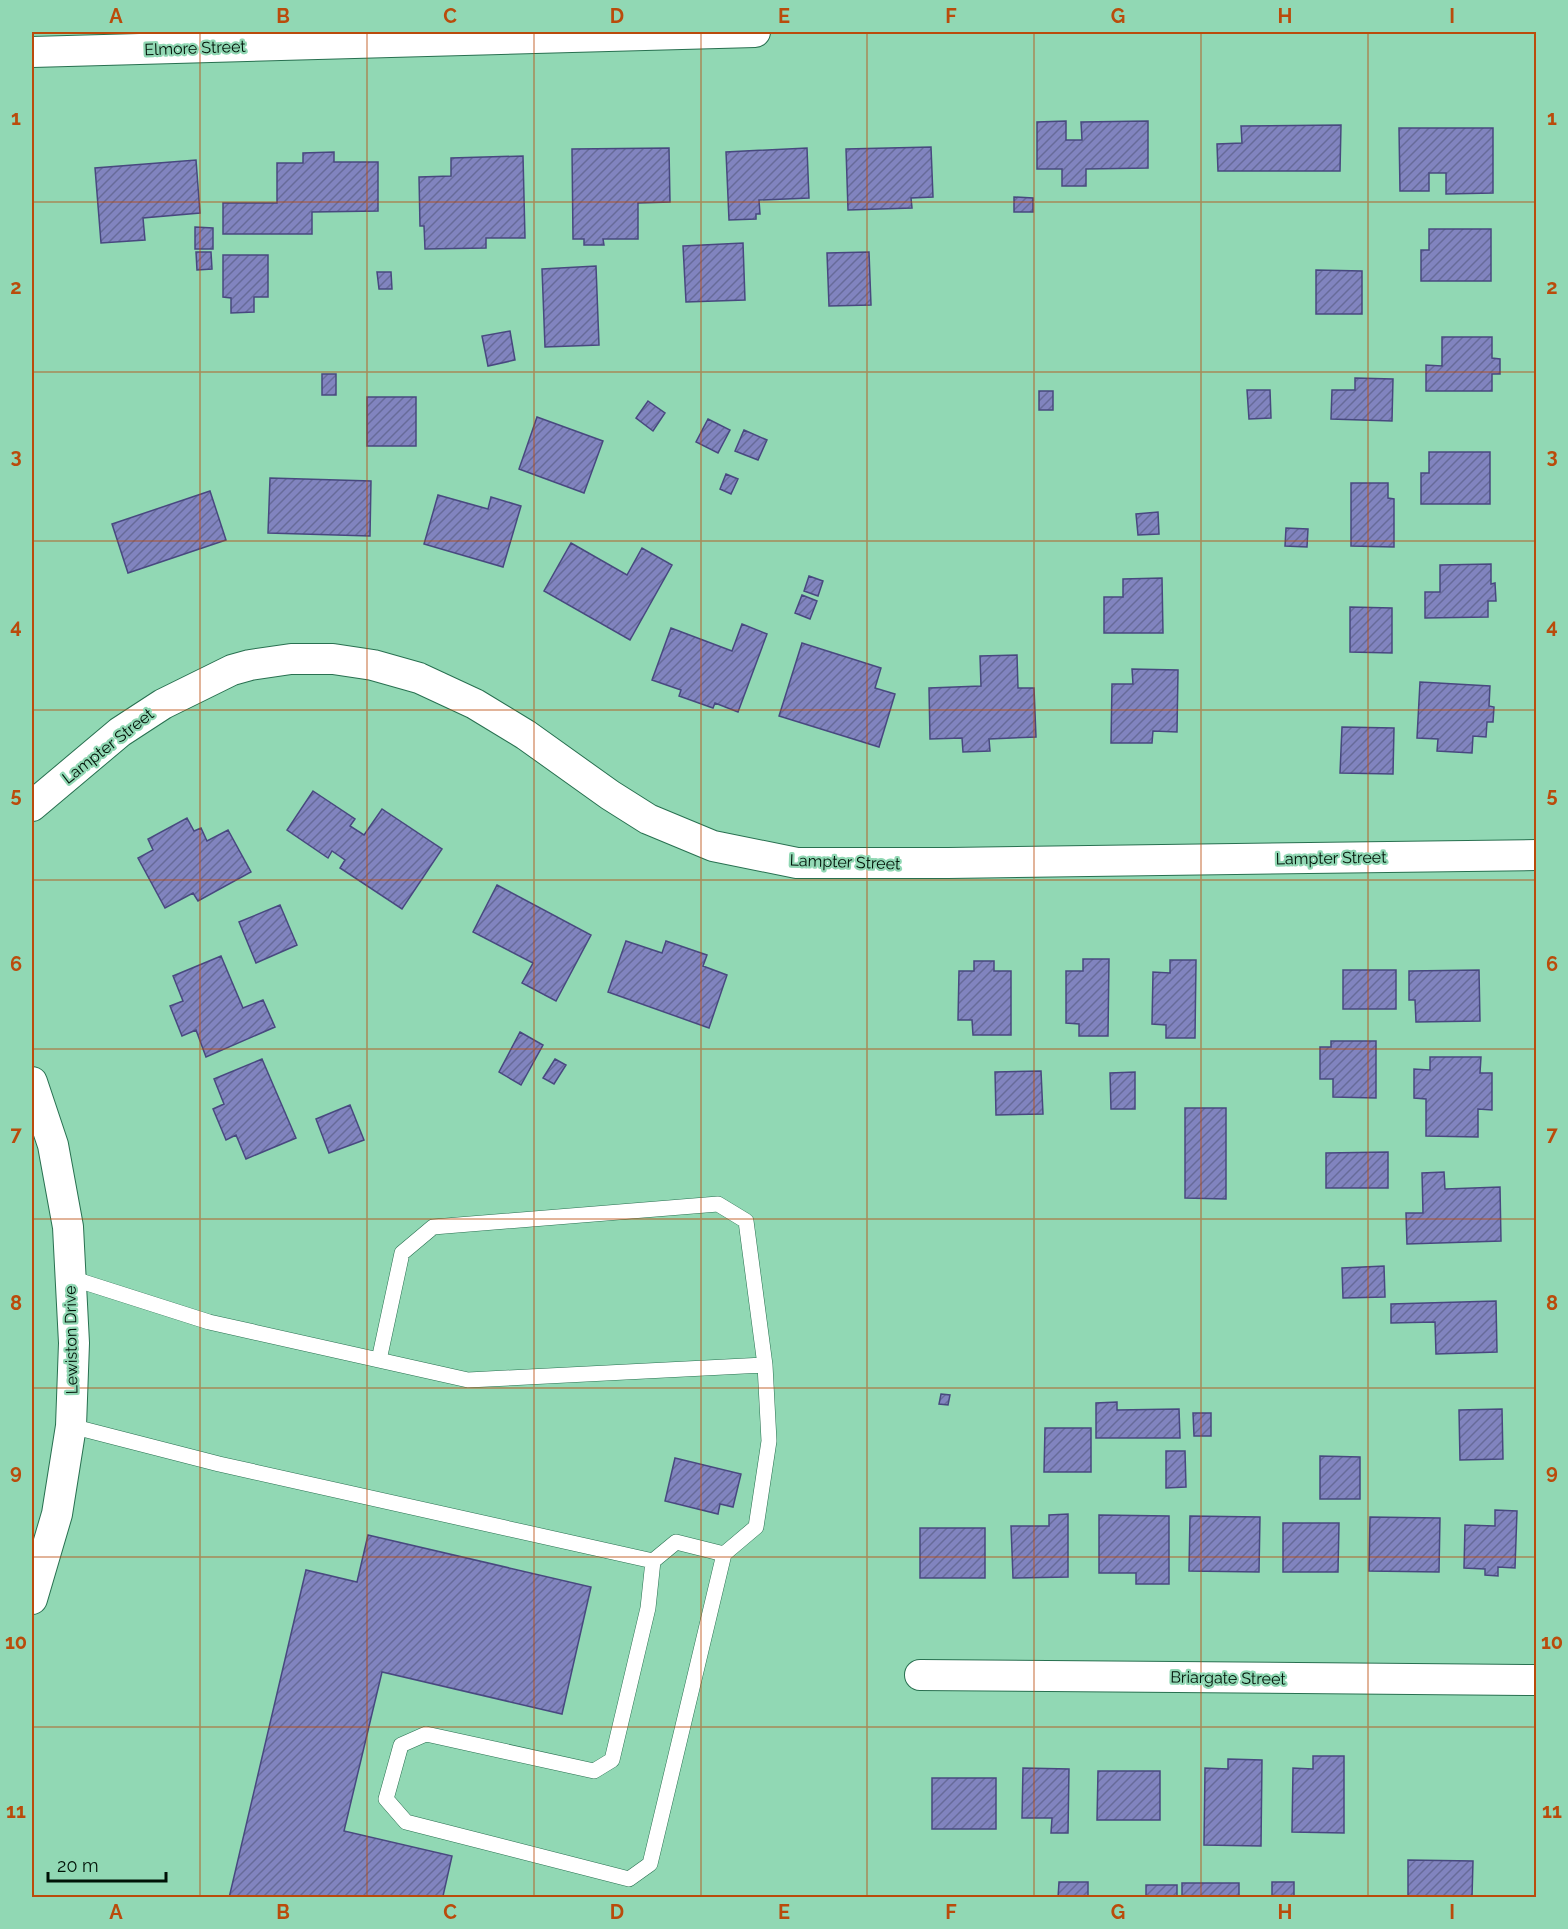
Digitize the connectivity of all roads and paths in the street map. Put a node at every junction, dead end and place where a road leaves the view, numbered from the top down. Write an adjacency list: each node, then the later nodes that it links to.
1 (755, 32): 2 (street, Elmore Street)
2 (32, 52)
3 (32, 806): 4 (street, Lampter Street)
4 (1536, 855)
5 (32, 1082): 6 (street, Lewiston Drive)
6 (71, 1278): 7 (lane); 9 (street, Lewiston Drive)
7 (379, 1360): 8 (lane); 8 (lane)
8 (765, 1365): 10 (lane)
9 (71, 1426): 11 (lane); 12 (street, Lewiston Drive)
10 (724, 1554): 11 (lane); 11 (lane)
11 (653, 1561)
12 (32, 1599)
13 (920, 1675): 14 (street, Briargate Street)
14 (1536, 1680)

